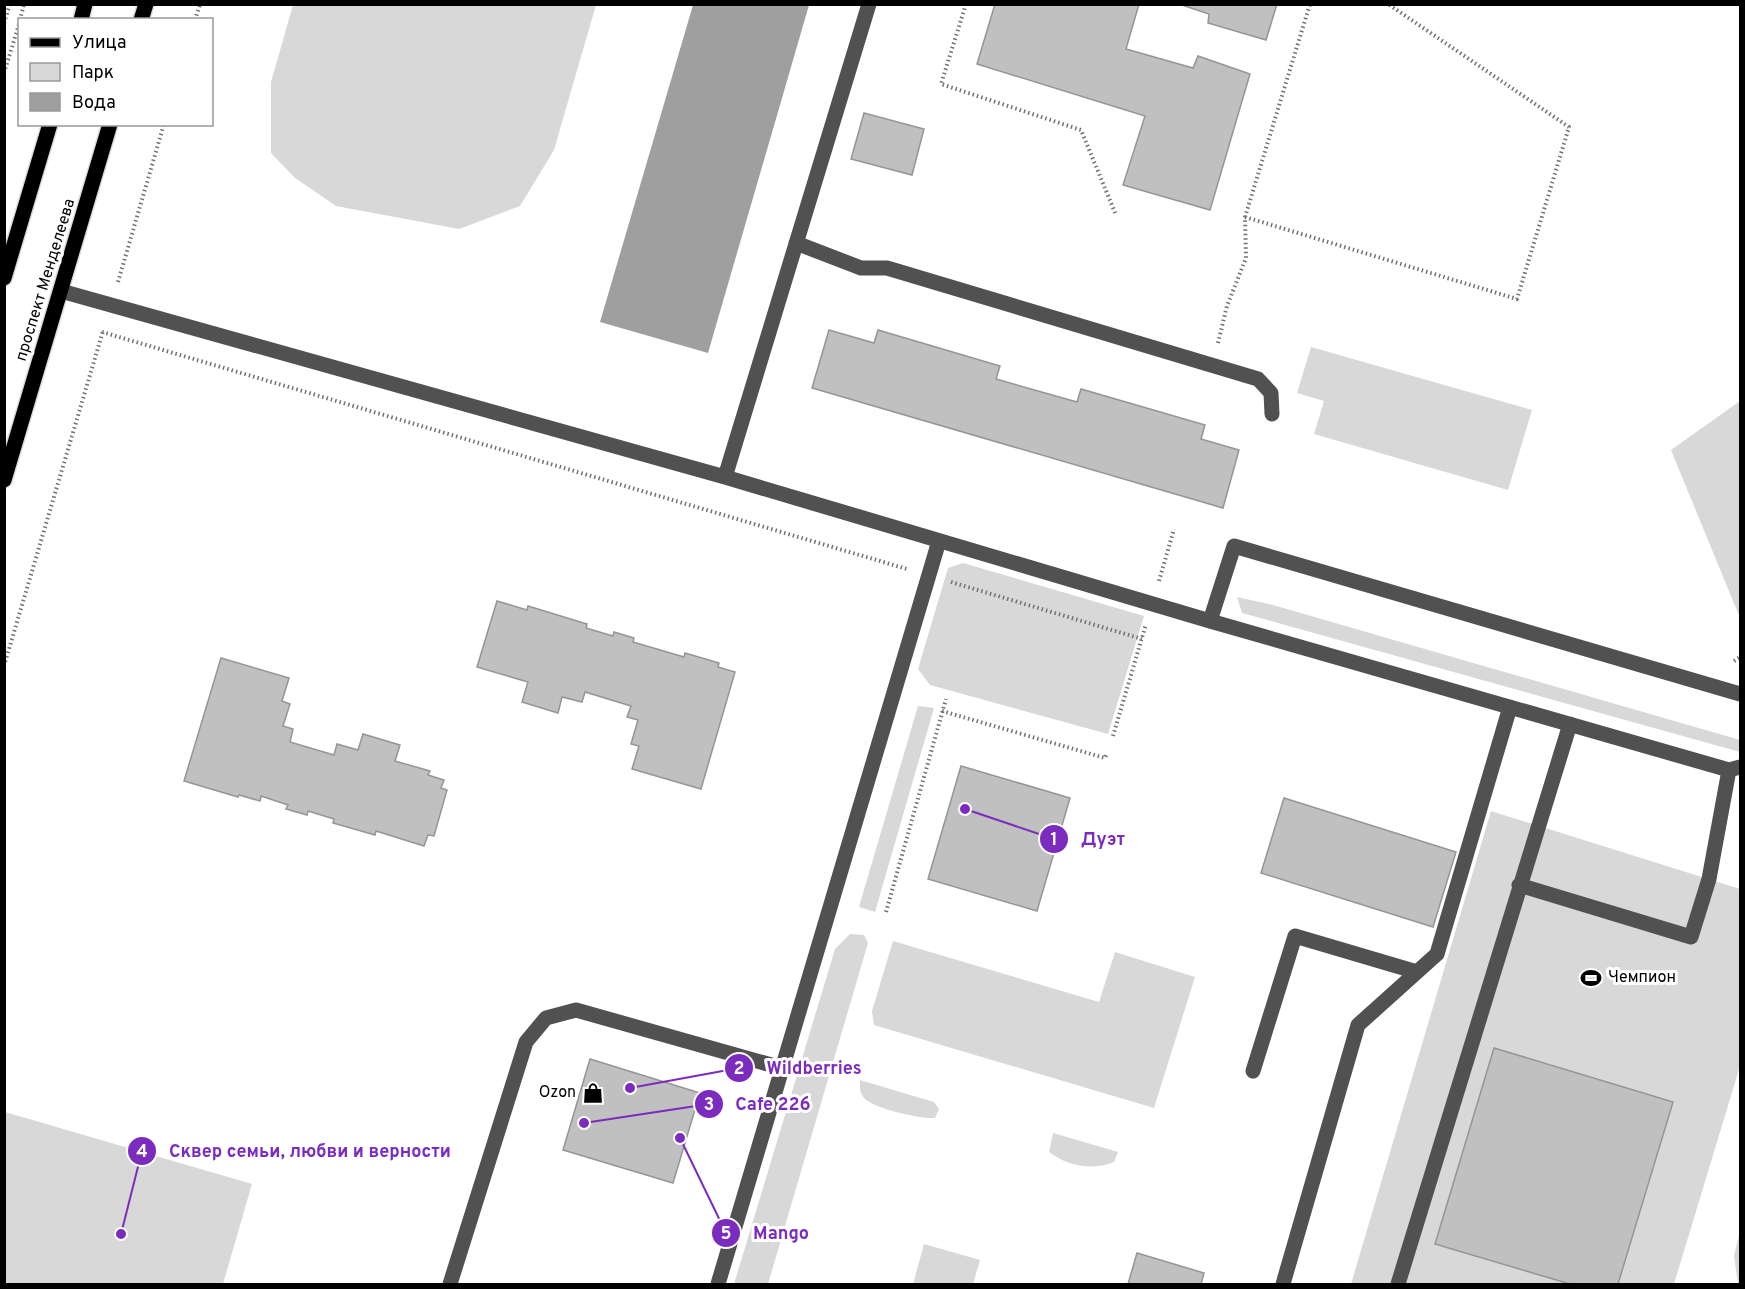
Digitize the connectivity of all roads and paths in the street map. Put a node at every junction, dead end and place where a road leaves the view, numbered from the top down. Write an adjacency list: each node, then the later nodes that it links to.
1 (10, 4): 6 (path)
2 (869, 4): 14 (street)
3 (966, 4): 12 (path)
4 (1310, 4): 13 (path)
5 (1388, 4): 13 (path)
6 (4, 23)
7 (18, 27): 8 (path)
8 (4, 73)
9 (49, 126): 15 (main road)
10 (109, 126): 17 (main road, проспект Менделеева)
11 (163, 126): 16 (path)
12 (1116, 215)
13 (1245, 217): 20 (path)
14 (796, 243): 20 (street); 22 (street)
15 (4, 278)
16 (115, 290)
17 (62, 291): 22 (street); 23 (main road, проспект Менделеева)
18 (104, 326): 19 (path)
19 (102, 332): 26 (path); 34 (path)
20 (1212, 364): 21 (street)
21 (1272, 414)
22 (725, 477): 25 (street)
23 (4, 480)
24 (1174, 529): 28 (path)
25 (939, 541): 30 (street); 46 (street)
26 (918, 572)
27 (944, 580): 31 (path)
28 (1156, 591)
29 (1148, 617): 31 (path)
30 (1210, 621): 35 (street); 37 (street)
31 (1142, 639): 40 (path)
32 (1740, 657): 33 (path)
33 (1734, 661)
34 (4, 666)
35 (1740, 694)
36 (946, 699): 38 (path)
37 (1510, 707): 39 (street); 45 (street)
38 (942, 711): 41 (path); 44 (path)
39 (1570, 724): 42 (street); 43 (street)
40 (1113, 736)
41 (1107, 753)
42 (1735, 769): 43 (street)
43 (1519, 885): 51 (street)
44 (886, 912)
45 (1417, 972): 47 (street); 50 (street)
46 (782, 1068): 48 (street); 49 (street)
47 (1253, 1071)
48 (450, 1284)
49 (718, 1284)
50 (1283, 1284)
51 (1398, 1284)

